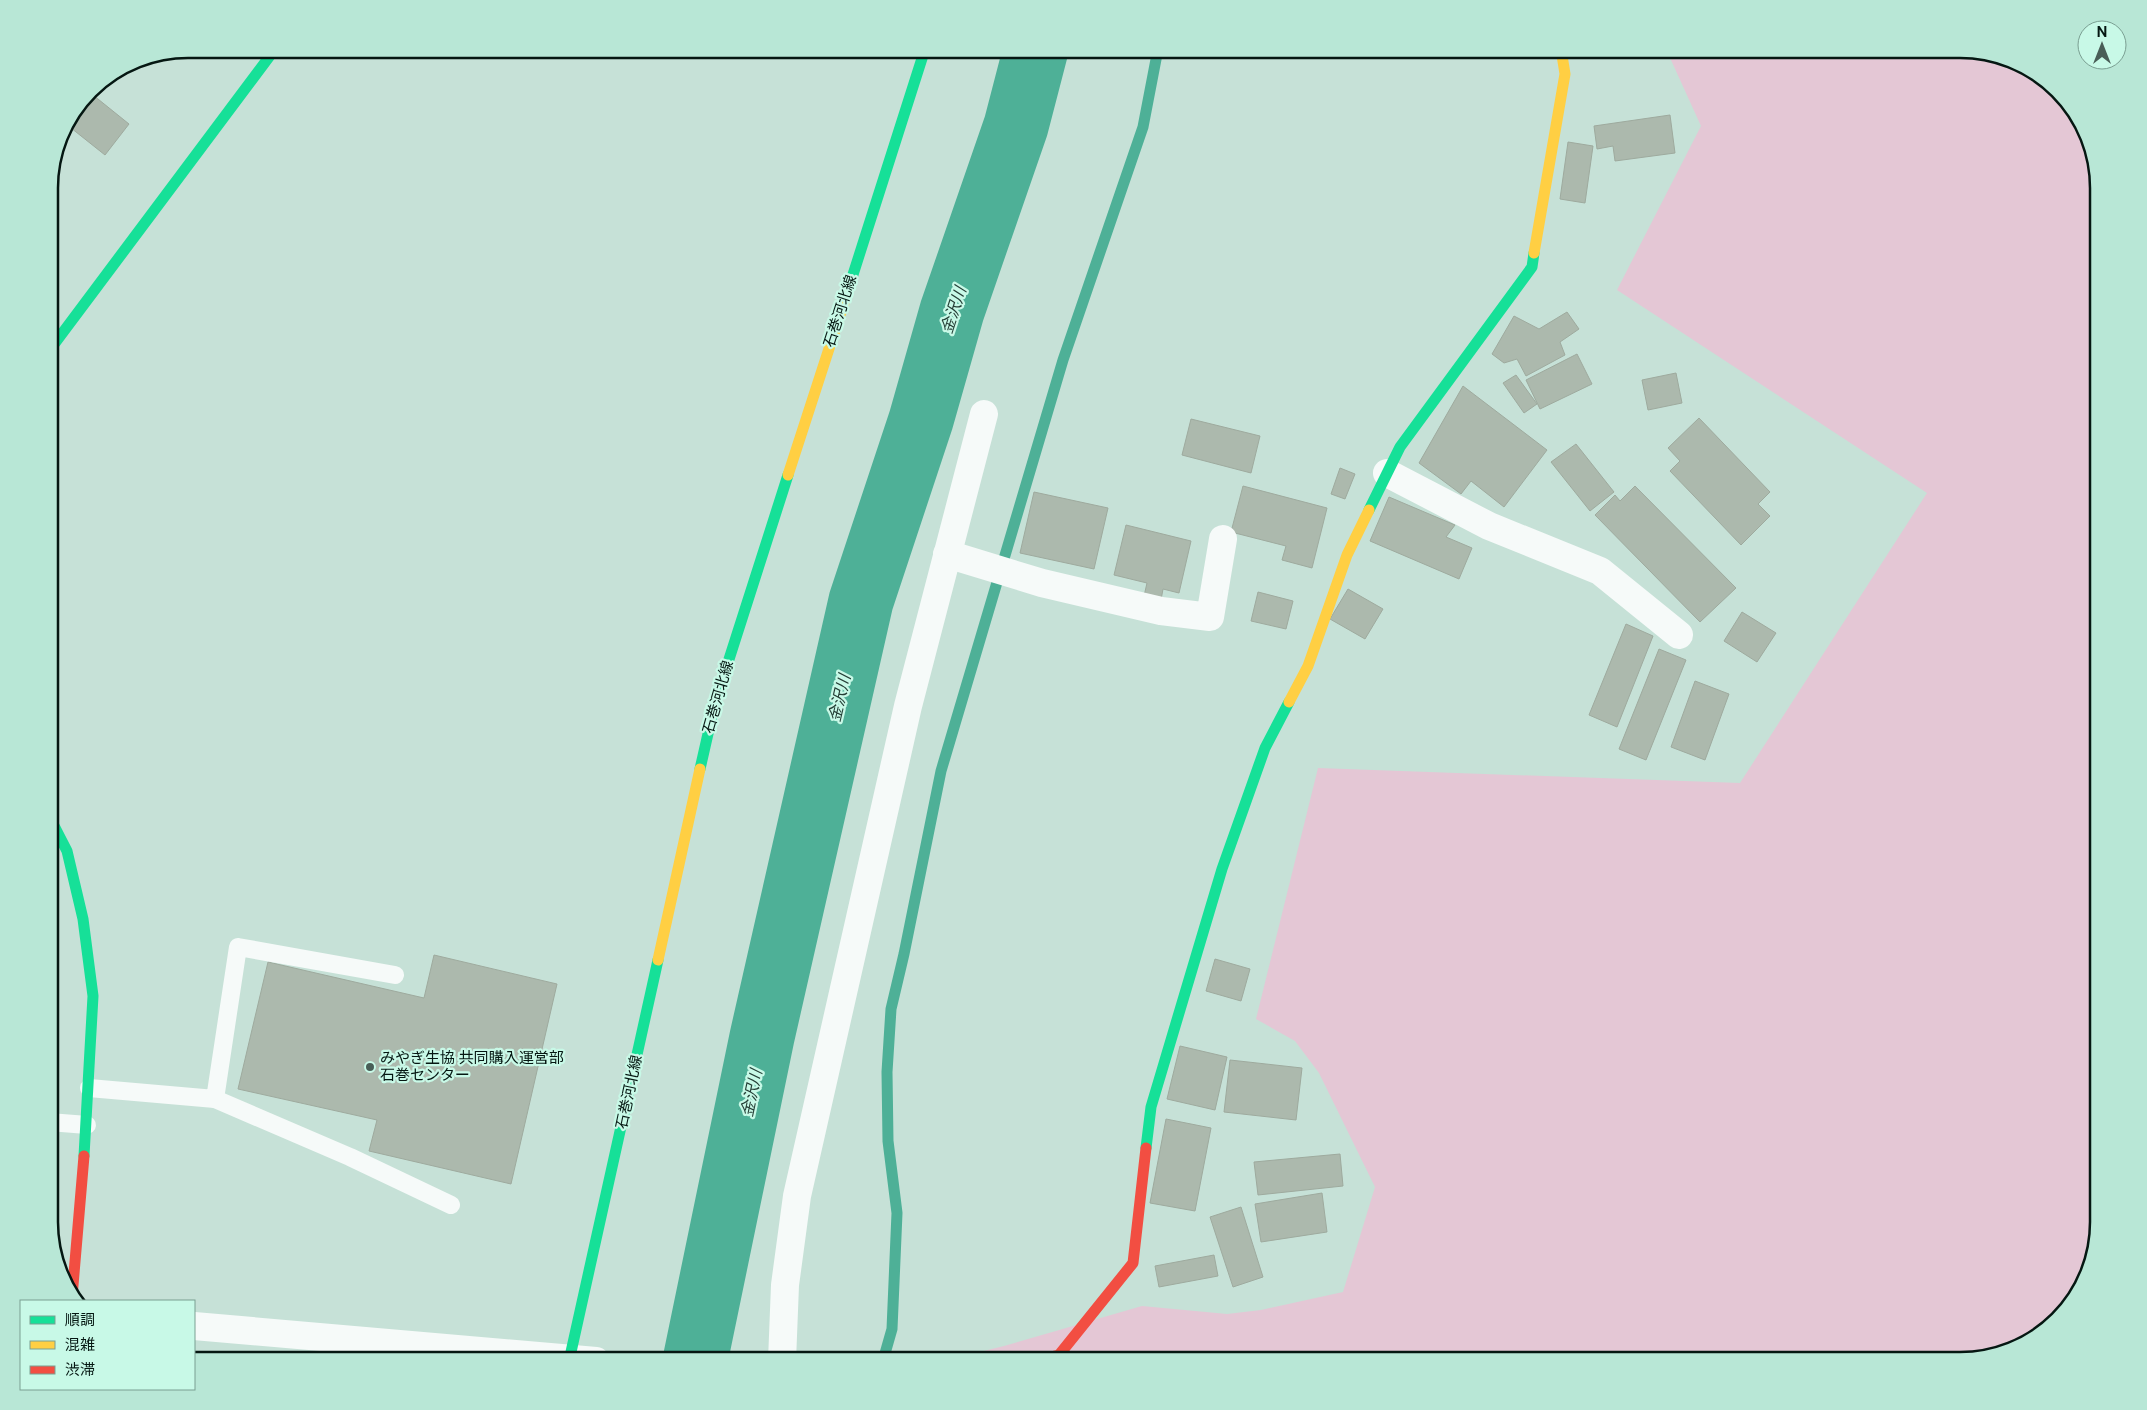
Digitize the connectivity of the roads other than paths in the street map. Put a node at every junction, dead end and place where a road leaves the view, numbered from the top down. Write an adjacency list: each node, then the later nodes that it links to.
1 (268, 58): 4 (street)
2 (922, 58): 20 (street, 石巻河北線)
3 (1562, 58): 6 (street)
4 (58, 339)
5 (984, 414): 8 (street)
6 (1387, 473): 9 (street); 22 (street)
7 (1223, 539): 8 (street)
8 (956, 557): 21 (street)
9 (1678, 635)
10 (58, 834): 12 (street)
11 (396, 975): 13 (lane)
12 (89, 1088): 13 (lane); 15 (street)
13 (215, 1099): 16 (lane)
14 (58, 1123): 15 (lane)
15 (87, 1125): 17 (street)
16 (451, 1205)
17 (73, 1284)
18 (195, 1326): 19 (street)
19 (473, 1352)
20 (571, 1352)
21 (782, 1352)
22 (1061, 1352)

